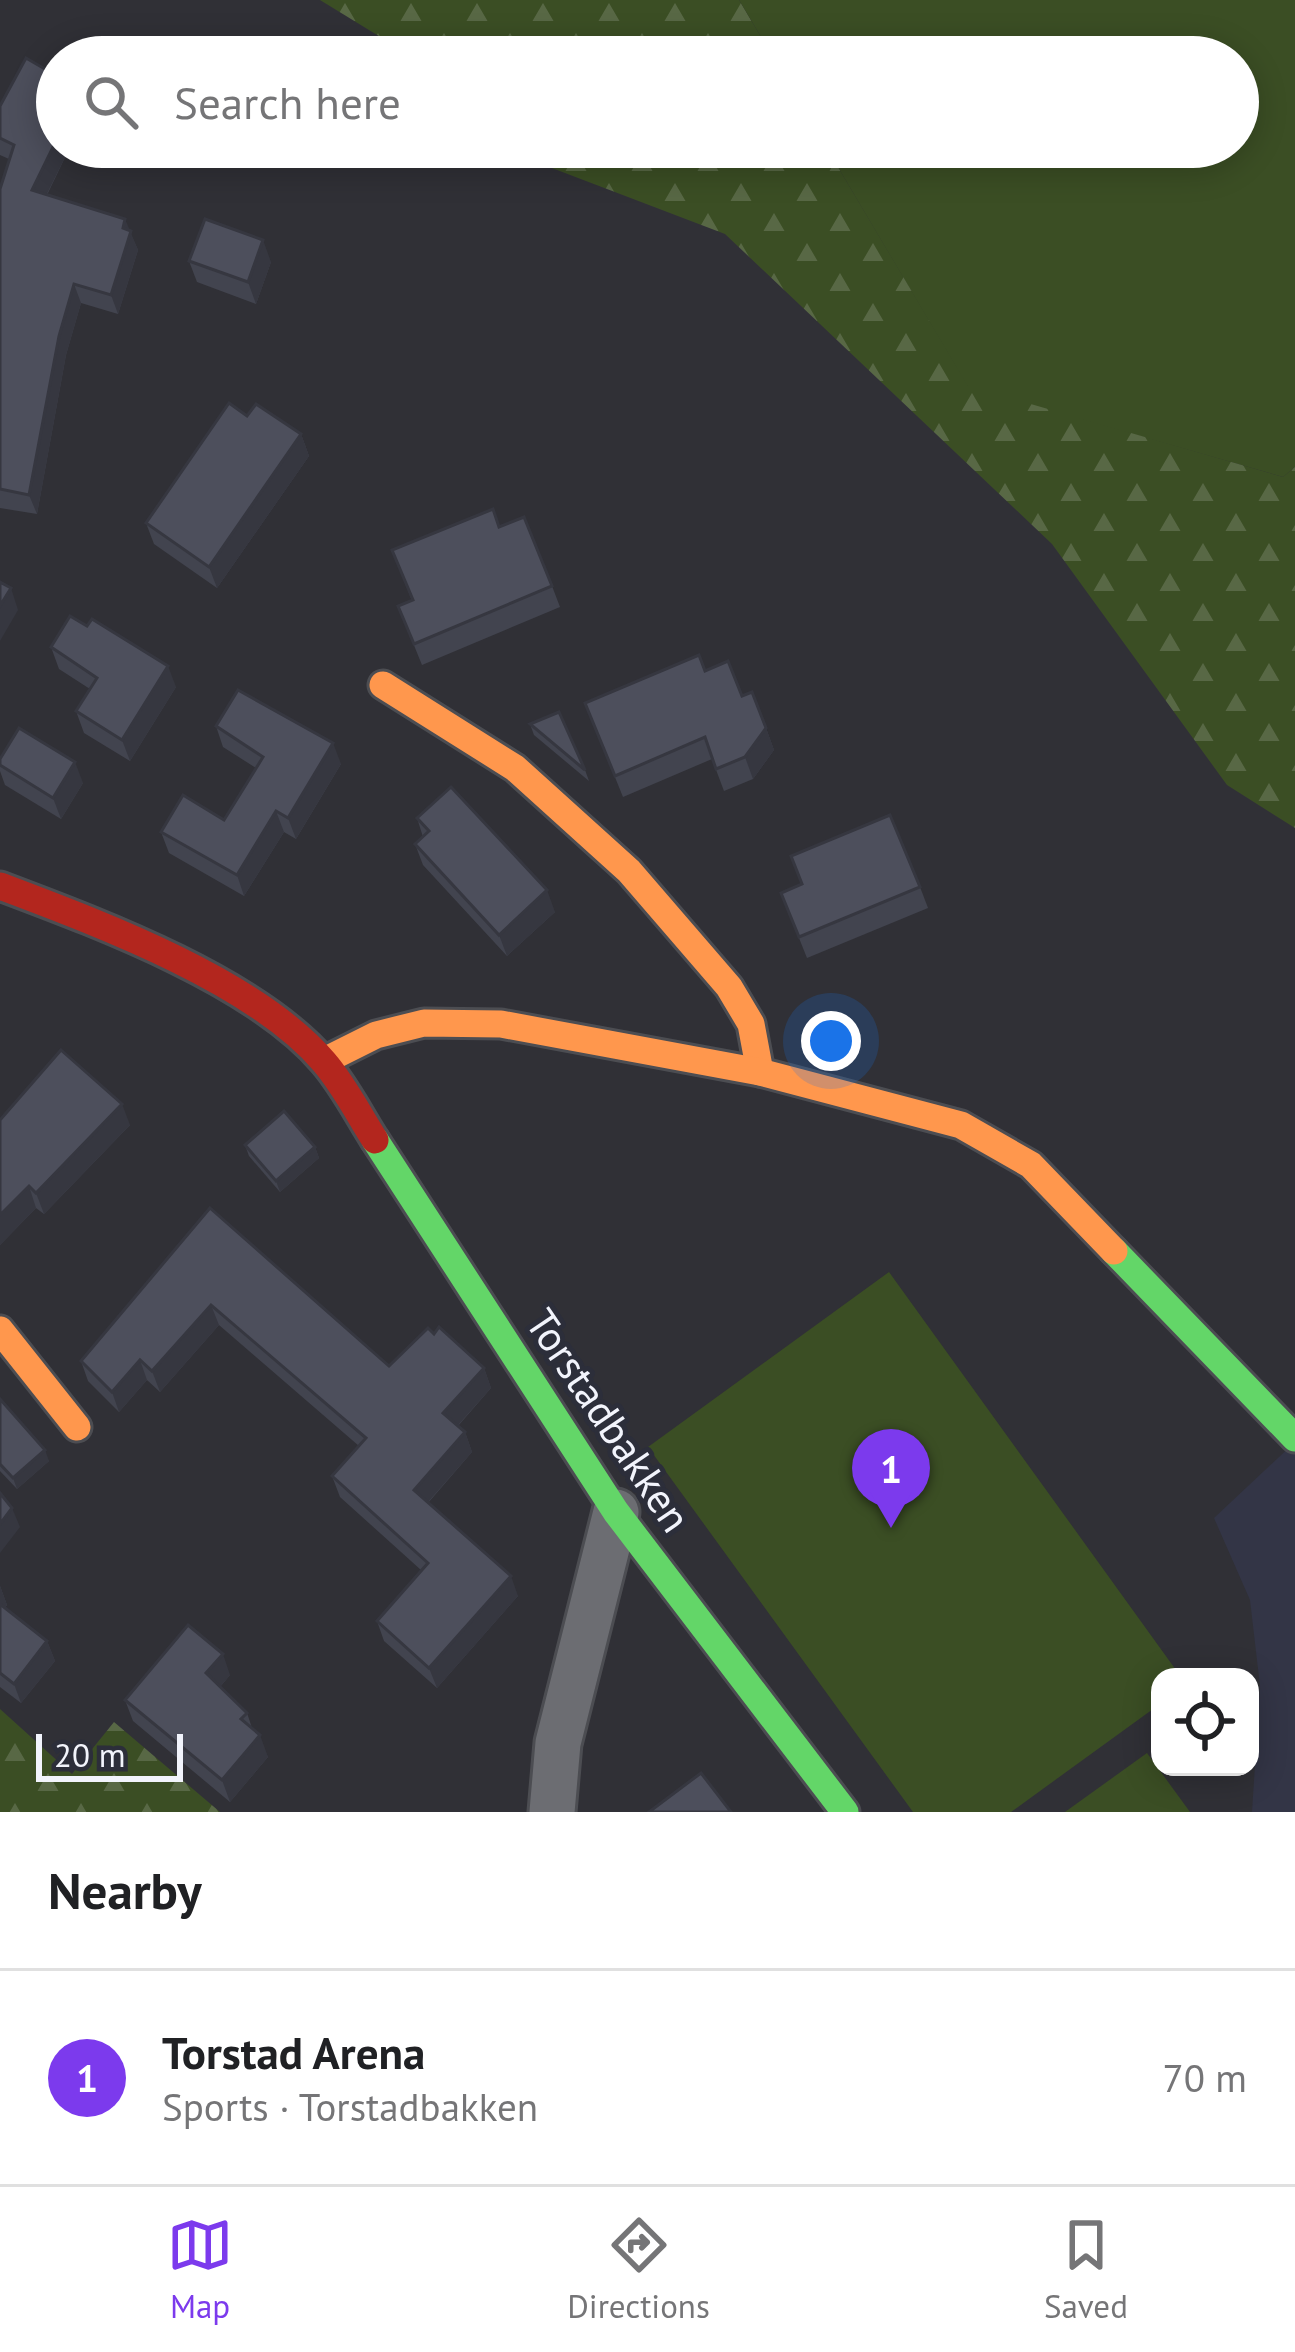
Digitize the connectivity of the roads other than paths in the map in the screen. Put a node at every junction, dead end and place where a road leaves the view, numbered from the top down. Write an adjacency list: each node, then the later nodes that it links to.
1 (382, 685): 4 (street)
2 (0, 886): 3 (street, Torstadbakken)
3 (324, 1061): 4 (street); 8 (street, Torstadbakken)
4 (760, 1072): 7 (street)
5 (0, 1330): 6 (street)
6 (77, 1427)
7 (1295, 1438)
8 (616, 1513): 9 (street); 10 (street, Torstadbakken)
9 (552, 1812)
10 (844, 1812)

